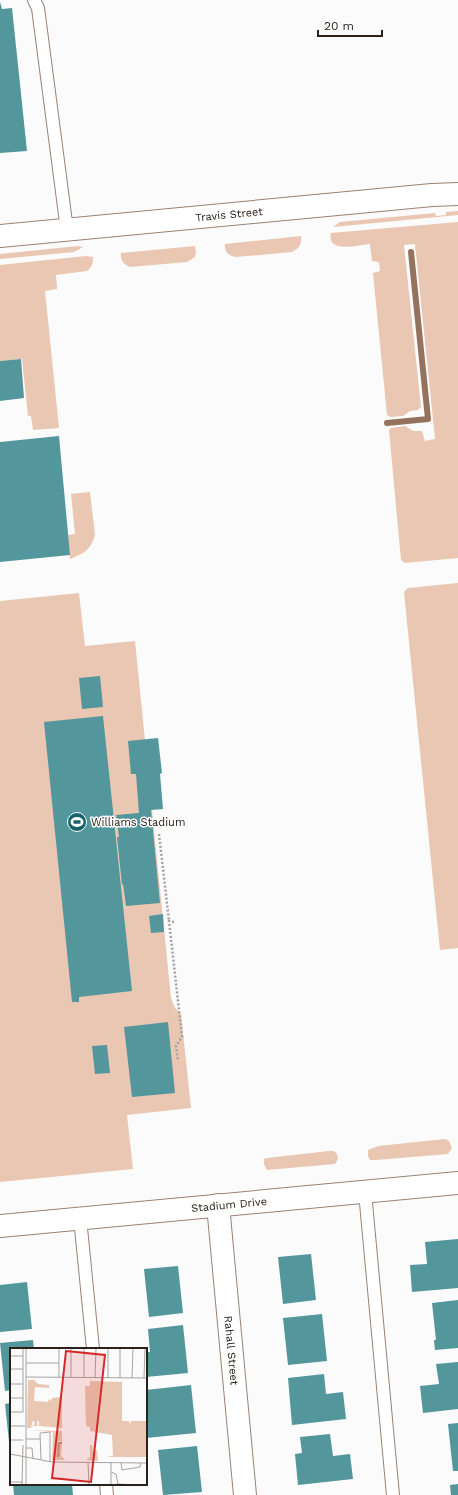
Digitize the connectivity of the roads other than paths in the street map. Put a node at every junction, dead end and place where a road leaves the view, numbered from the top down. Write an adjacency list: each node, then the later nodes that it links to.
1 (34, 0): 3 (lane)
2 (458, 194): 3 (street, Travis Street)
3 (67, 230): 4 (street, Travis Street)
4 (0, 236)
5 (458, 1183): 6 (street, Stadium Drive)
6 (365, 1192): 7 (street, Stadium Drive); 14 (lane)
7 (218, 1206): 8 (street, Stadium Drive); 13 (street, Rahall Street)
8 (80, 1218): 9 (street, Stadium Drive); 10 (lane)
9 (0, 1226)
10 (93, 1348)
11 (106, 1485): 12 (lane)
12 (107, 1495)
13 (245, 1495)
14 (393, 1495)

